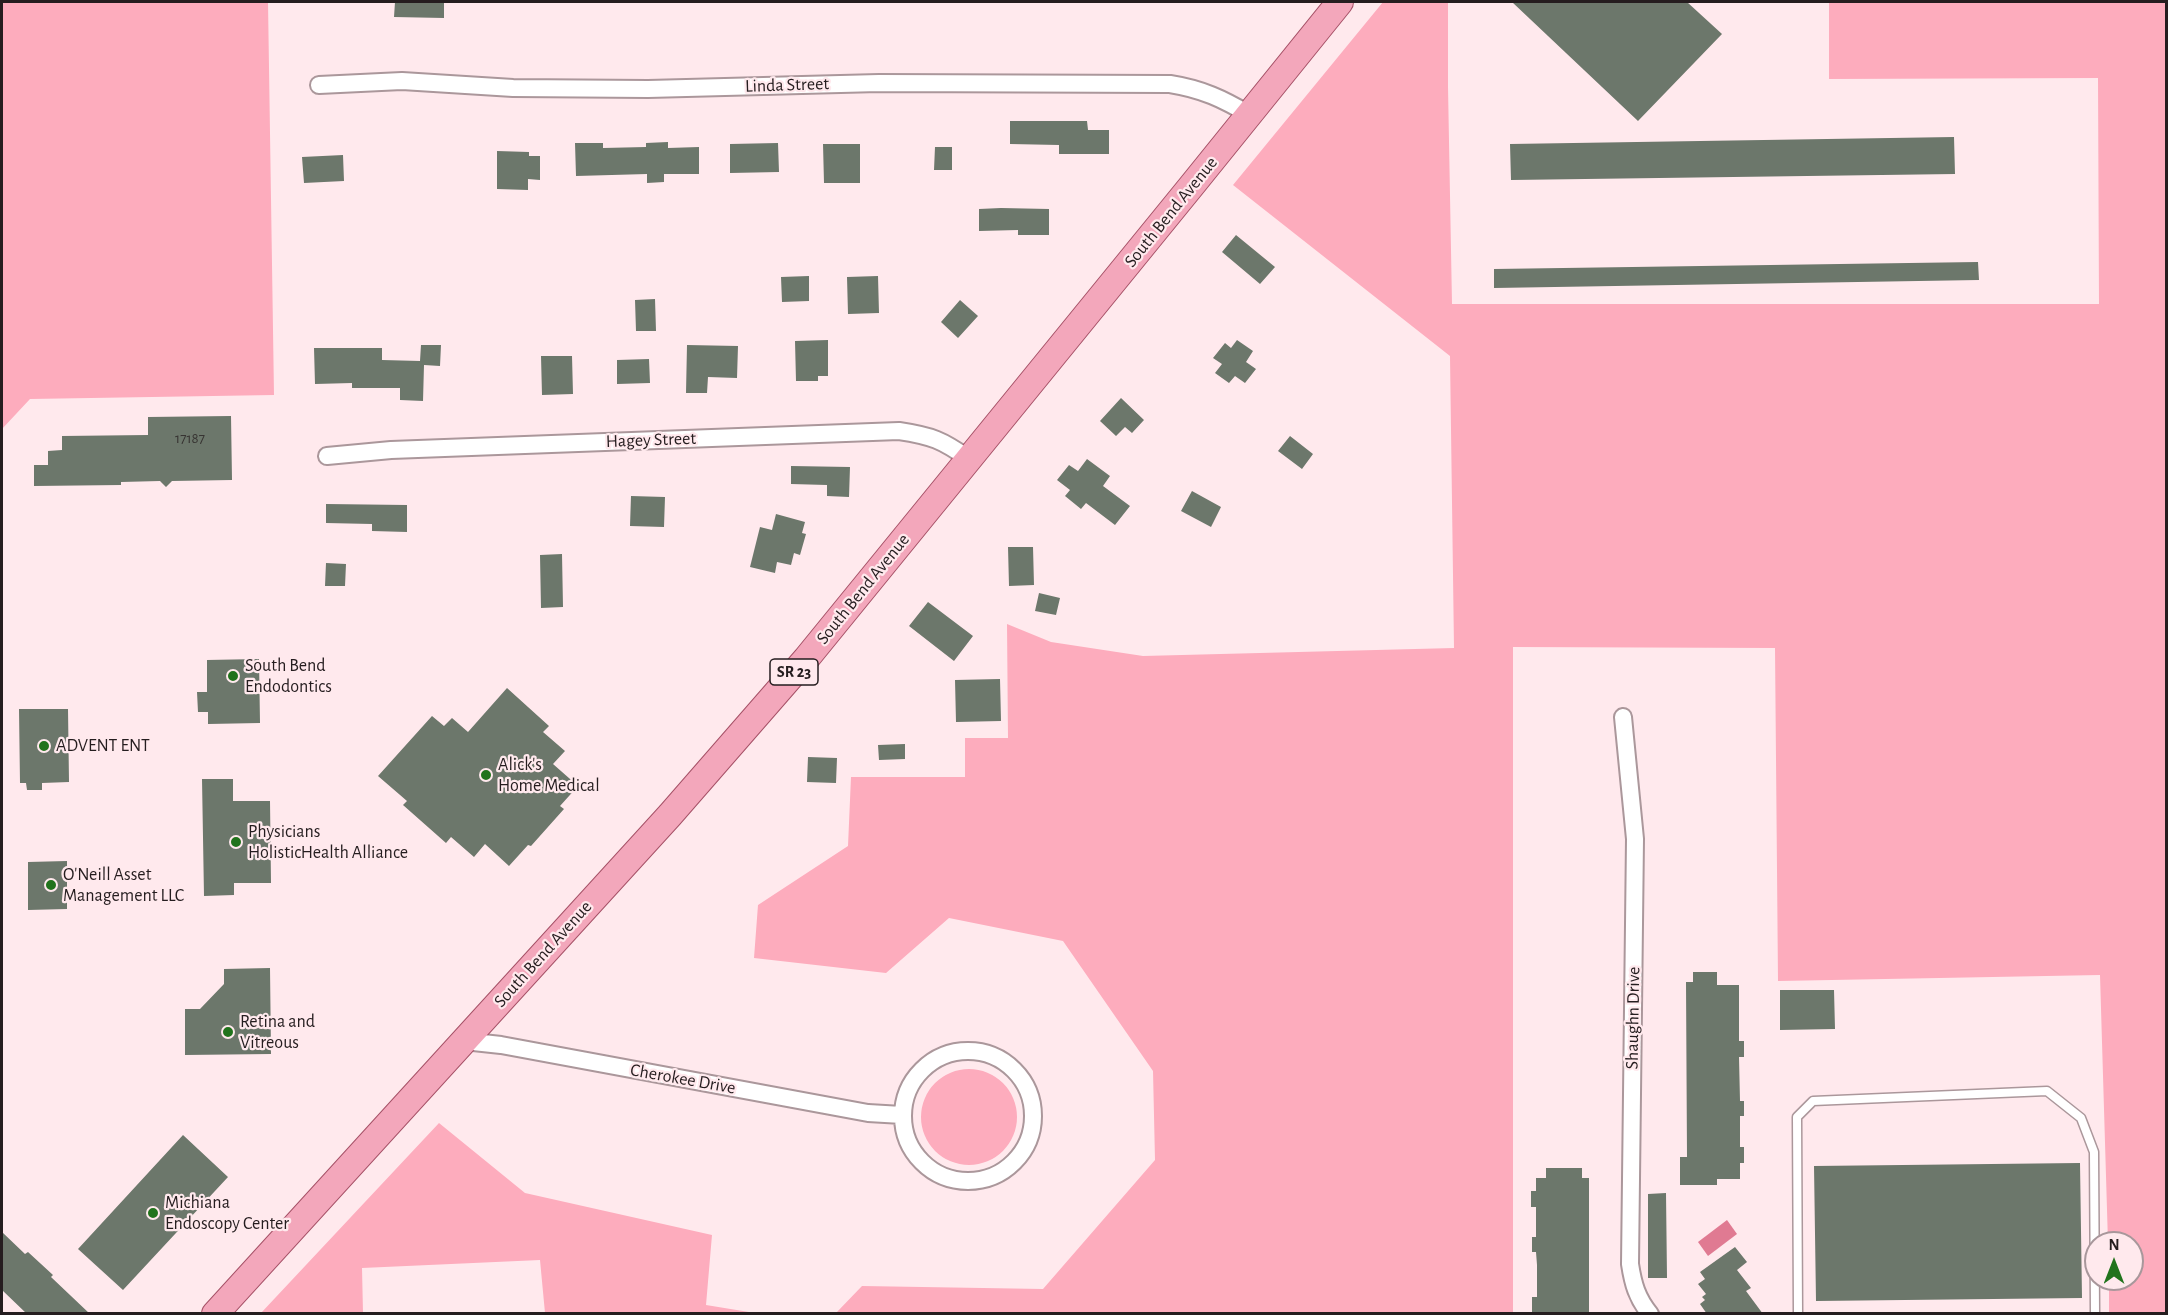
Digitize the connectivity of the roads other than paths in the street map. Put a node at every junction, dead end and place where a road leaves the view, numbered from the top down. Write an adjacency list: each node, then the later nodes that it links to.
1 (1340, 2): 3 (main road, South Bend Avenue / SR 23)
2 (319, 85): 3 (street, Linda Street)
3 (1250, 115): 5 (main road, South Bend Avenue / SR 23)
4 (327, 456): 5 (street, Hagey Street)
5 (969, 459): 7 (main road, South Bend Avenue / SR 23)
6 (1623, 717): 10 (street, Shaughn Drive)
7 (464, 1041): 8 (street, Cherokee Drive); 9 (main road, South Bend Avenue / SR 23)
8 (902, 1115): 8 (street)
9 (215, 1314)
10 (1650, 1314)
11 (1798, 1314): 12 (lane)
12 (2095, 1314)

